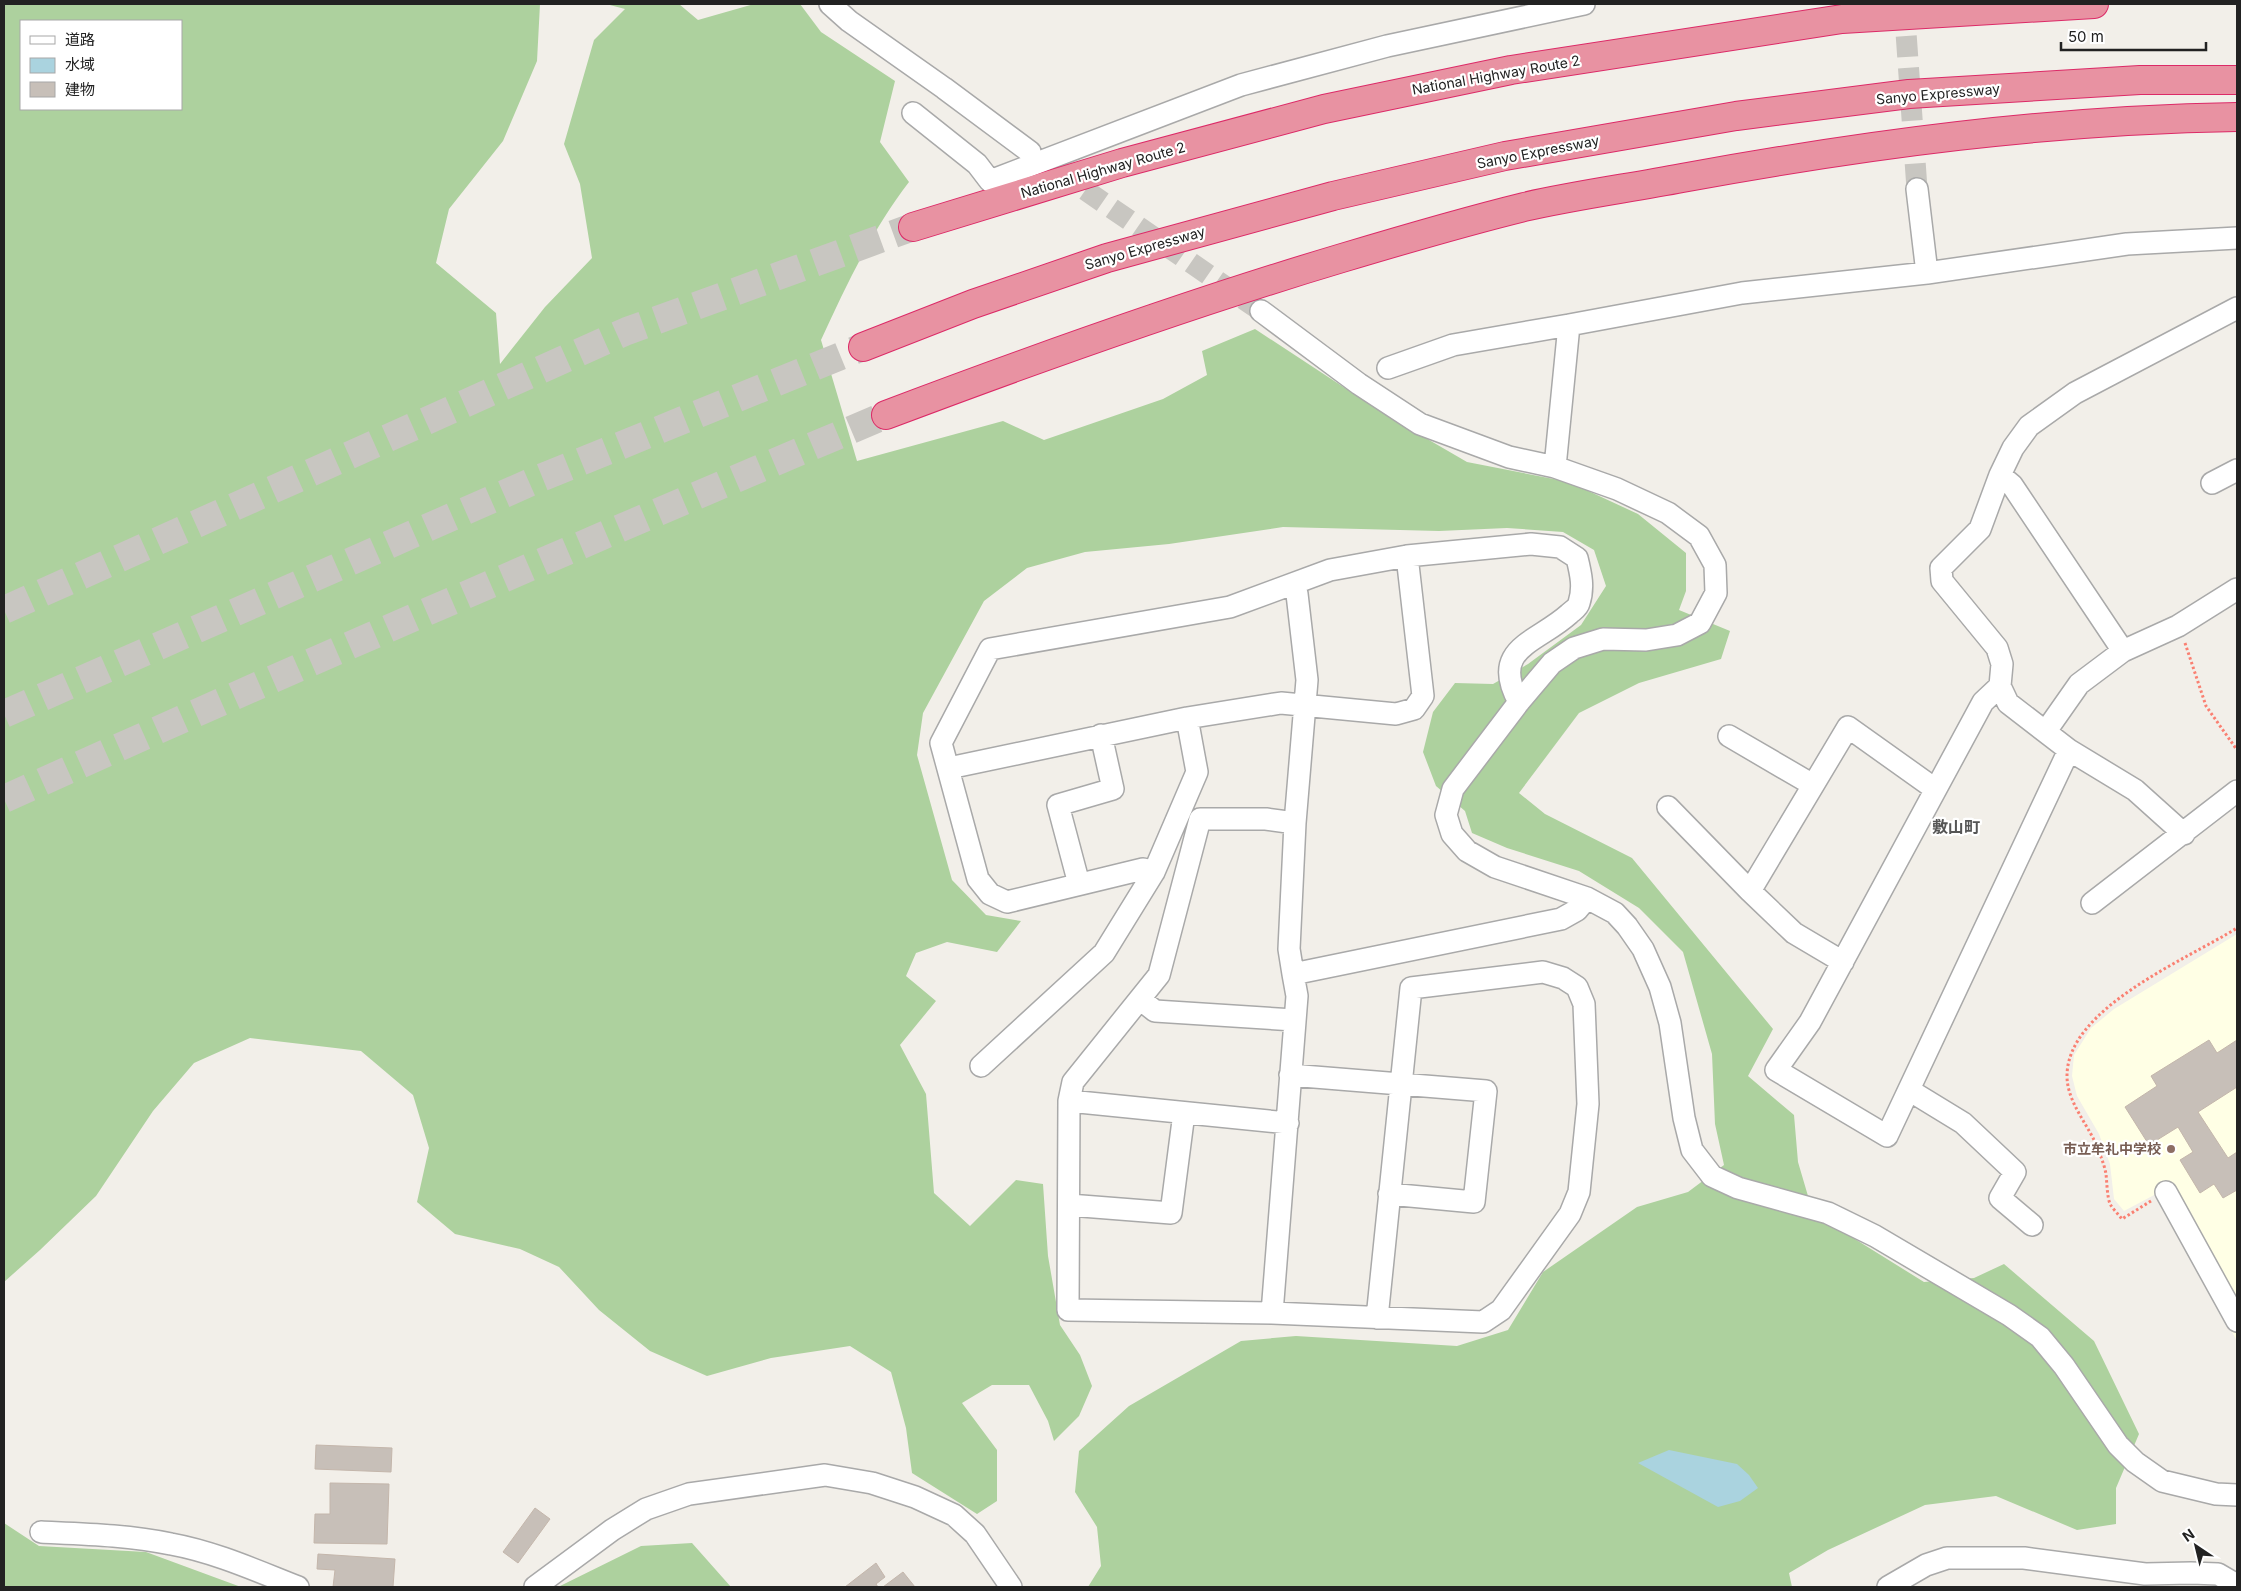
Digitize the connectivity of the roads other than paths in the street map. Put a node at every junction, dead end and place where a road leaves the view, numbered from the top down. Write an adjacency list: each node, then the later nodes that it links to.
1 (830, 4): 7 (street)
2 (1584, 4): 5 (street)
3 (2094, 4): 9 (highway, National Highway Route 2)
4 (2232, 80): 15 (highway, Sanyo Expressway)
5 (913, 113)
6 (2232, 117): 17 (highway)
7 (1030, 152)
8 (1917, 189): 11 (street)
9 (913, 227)
10 (2237, 238): 11 (street)
11 (1927, 273): 14 (street)
12 (2237, 308): 20 (street)
13 (1261, 311): 18 (street)
14 (1569, 325): 16 (street); 18 (street)
15 (863, 348)
16 (1388, 368)
17 (886, 415)
18 (1554, 467): 27 (street)
19 (2237, 470): 21 (street)
20 (2000, 475): 25 (street); 26 (street)
21 (2212, 483)
22 (1407, 556): 23 (street); 27 (street); 28 (street)
23 (1294, 584): 28 (street); 34 (street)
24 (2237, 589): 25 (street)
25 (2123, 651): 30 (street)
26 (2000, 686): 30 (street); 36 (street)
27 (1518, 702): 44 (street)
28 (1304, 705): 29 (street); 39 (street)
29 (1187, 718): 31 (street); 41 (street)
30 (2046, 731): 33 (street)
31 (1101, 735): 34 (street); 42 (street)
32 (1729, 736): 35 (street)
33 (2069, 750): 40 (street); 53 (street)
34 (949, 768): 42 (street)
35 (1813, 786): 36 (street); 43 (street)
36 (1935, 789): 46 (street)
37 (2237, 791): 40 (street)
38 (1668, 807): 43 (street)
39 (1295, 823): 47 (street); 48 (street)
40 (2184, 834): 45 (street)
41 (1154, 872): 42 (street); 50 (street)
42 (1079, 884)
43 (1750, 891): 46 (street)
44 (1587, 898): 47 (street); 64 (street)
45 (2092, 903)
46 (1843, 962): 53 (street)
47 (1293, 974): 49 (street)
48 (1141, 1000): 49 (street); 54 (street)
49 (1294, 1020): 51 (street)
50 (981, 1066)
51 (1290, 1075): 52 (street); 56 (street)
52 (1401, 1083): 58 (street); 58 (street); 62 (street)
53 (1909, 1090): 60 (street)
54 (1069, 1101): 55 (street); 59 (street)
55 (1184, 1113): 56 (street); 59 (street)
56 (1288, 1123): 61 (street)
57 (2166, 1192): 63 (street)
58 (1389, 1194): 62 (street)
59 (1069, 1205): 61 (street)
60 (2032, 1224)
61 (1272, 1313): 62 (street)
62 (1377, 1318)
63 (2237, 1321)
64 (2237, 1495)
65 (41, 1532): 68 (street)
66 (2161, 1581): 67 (street); 71 (street)
67 (2237, 1585)
68 (298, 1587)
69 (535, 1587): 70 (street)
70 (1011, 1587)
71 (1888, 1587)

